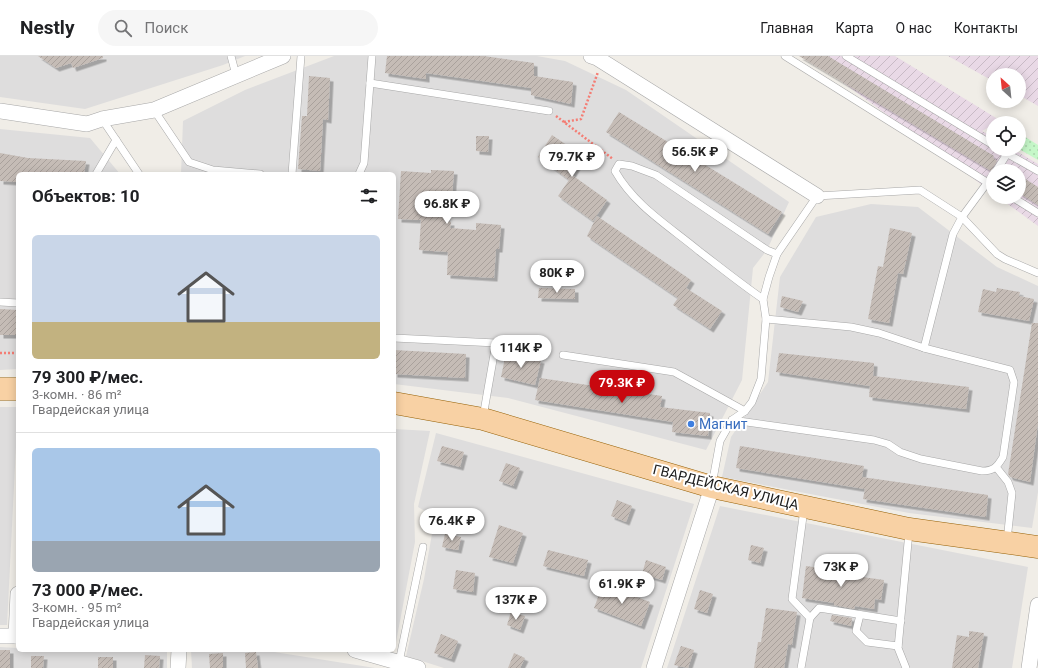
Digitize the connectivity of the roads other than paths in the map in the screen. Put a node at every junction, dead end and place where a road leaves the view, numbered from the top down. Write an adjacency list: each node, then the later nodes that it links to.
1 (231, 56): 8 (lane)
2 (283, 56): 8 (street)
3 (301, 56): 21 (lane)
4 (372, 56): 9 (lane)
5 (785, 56): 23 (lane)
6 (846, 56): 15 (lane)
7 (597, 58): 25 (street)
8 (236, 75): 10 (street)
9 (370, 83): 12 (lane); 22 (lane)
10 (154, 110): 13 (street); 20 (lane)
11 (0, 111): 13 (street)
12 (549, 111)
13 (102, 119): 14 (lane)
14 (116, 140): 18 (lane); 19 (lane)
15 (986, 141)
16 (1011, 156): 17 (lane)
17 (1038, 171)
18 (97, 172)
19 (138, 172)
20 (214, 172)
21 (292, 172)
22 (360, 172)
23 (986, 181)
24 (986, 190): 28 (lane)
25 (818, 196): 28 (lane); 29 (lane)
26 (1023, 204): 27 (lane)
27 (1038, 213)
28 (962, 217): 30 (lane); 36 (lane)
29 (777, 254): 31 (lane); 31 (lane)
30 (1038, 273)
31 (763, 299): 34 (lane)
32 (0, 302): 33 (lane)
33 (16, 303)
34 (766, 319): 36 (lane); 41 (lane)
35 (396, 338): 42 (lane)
36 (924, 348): 44 (lane)
37 (563, 355): 41 (lane)
38 (0, 389): 39 (main road)
39 (16, 389)
40 (396, 403): 42 (main road, ГВАРДЕЙСКАЯ УЛИЦА)
41 (745, 411): 43 (lane)
42 (483, 419): 45 (main road, ГВАРДЕЙСКАЯ УЛИЦА)
43 (732, 420): 44 (lane); 45 (lane)
44 (996, 467): 48 (lane)
45 (712, 487): 46 (main road, ГВАРДЕЙСКАЯ УЛИЦА); 63 (street)
46 (805, 507): 47 (main road, ГВАРДЕЙСКАЯ УЛИЦА); 53 (lane)
47 (909, 530): 48 (main road, ГВАРДЕЙСКАЯ УЛИЦА); 54 (lane)
48 (1007, 544): 50 (main road, ГВАРДЕЙСКАЯ УЛИЦА)
49 (423, 547): 60 (lane)
50 (1038, 547)
51 (1038, 605): 66 (street)
52 (860, 615): 53 (lane); 54 (lane); 57 (lane)
53 (810, 618): 64 (lane)
54 (901, 622): 57 (lane)
55 (0, 636): 56 (street)
56 (16, 636)
57 (898, 646): 65 (lane)
58 (179, 652): 61 (street)
59 (362, 652): 60 (street)
60 (399, 662): 62 (street)
61 (178, 668)
62 (418, 668)
63 (654, 668)
64 (801, 668)
65 (906, 668)
66 (1029, 668)

